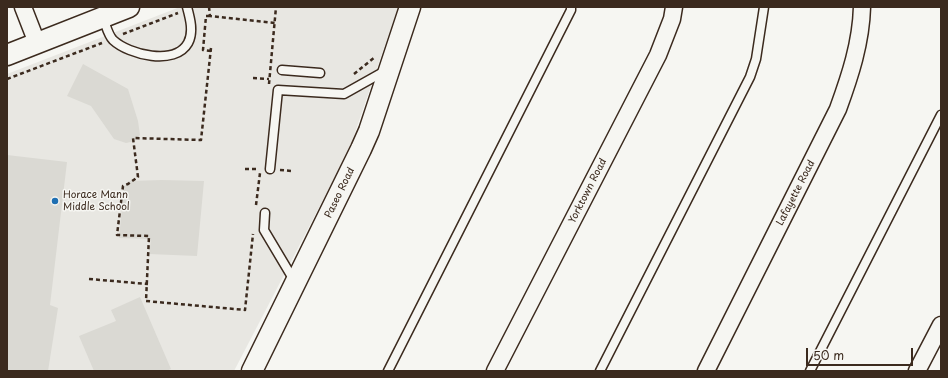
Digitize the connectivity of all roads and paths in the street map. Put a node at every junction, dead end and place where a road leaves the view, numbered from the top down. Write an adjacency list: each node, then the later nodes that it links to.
1 (23, 7): 13 (street)
2 (129, 7): 11 (street)
3 (187, 7): 11 (lane)
4 (209, 7): 10 (path)
5 (410, 7): 15 (street, Paseo Road)
6 (571, 7): 32 (lane)
7 (674, 7): 33 (street, Yorktown Road)
8 (764, 7): 34 (lane)
9 (862, 7): 35 (street, Lafayette Road)
10 (210, 16): 12 (path); 29 (path)
11 (102, 17): 13 (street)
12 (275, 23)
13 (36, 43): 14 (street)
14 (7, 55)
15 (384, 62): 18 (path); 22 (lane); 28 (street, Paseo Road)
16 (282, 70): 17 (lane)
17 (320, 73)
18 (353, 75)
19 (253, 78): 20 (path)
20 (276, 80)
21 (941, 115): 36 (lane)
22 (270, 169)
23 (260, 170): 24 (path)
24 (256, 208)
25 (265, 213): 28 (lane)
26 (254, 232): 29 (path)
27 (89, 279): 29 (path)
28 (296, 283): 31 (street, Paseo Road)
29 (148, 284)
30 (941, 325): 37 (street)
31 (252, 371)
32 (388, 371)
33 (496, 371)
34 (600, 371)
35 (706, 371)
36 (810, 371)
37 (917, 371)

